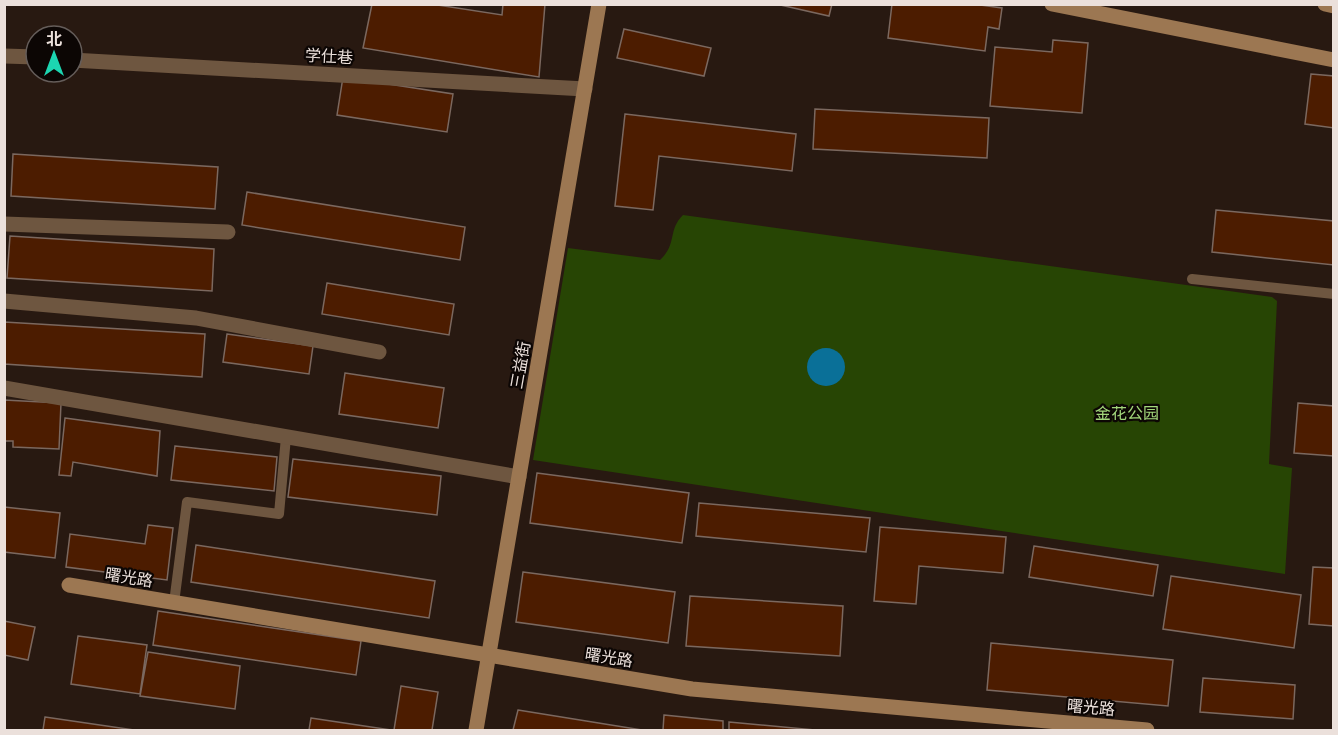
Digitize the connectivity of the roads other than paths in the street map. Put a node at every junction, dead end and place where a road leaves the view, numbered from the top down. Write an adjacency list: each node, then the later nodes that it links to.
1 (599, 4): 9 (street, 三益街)
2 (1052, 4): 7 (street)
3 (1325, 4): 4 (street)
4 (1334, 6)
5 (4, 56): 6 (street)
6 (24, 57)
7 (1334, 60)
8 (84, 61): 9 (street, 学仕巷)
9 (585, 88): 18 (street, 三益街)
10 (4, 224): 11 (street)
11 (228, 232)
12 (1192, 279): 13 (lane)
13 (1334, 294)
14 (4, 301): 15 (street)
15 (379, 352)
16 (4, 388): 17 (street)
17 (286, 437): 18 (street); 20 (lane)
18 (519, 477): 21 (street, 三益街)
19 (69, 585): 20 (street, 曙光路)
20 (174, 603): 21 (street, 曙光路)
21 (488, 656): 22 (street, 三益街); 23 (street, 曙光路)
22 (476, 730)
23 (1147, 730)

